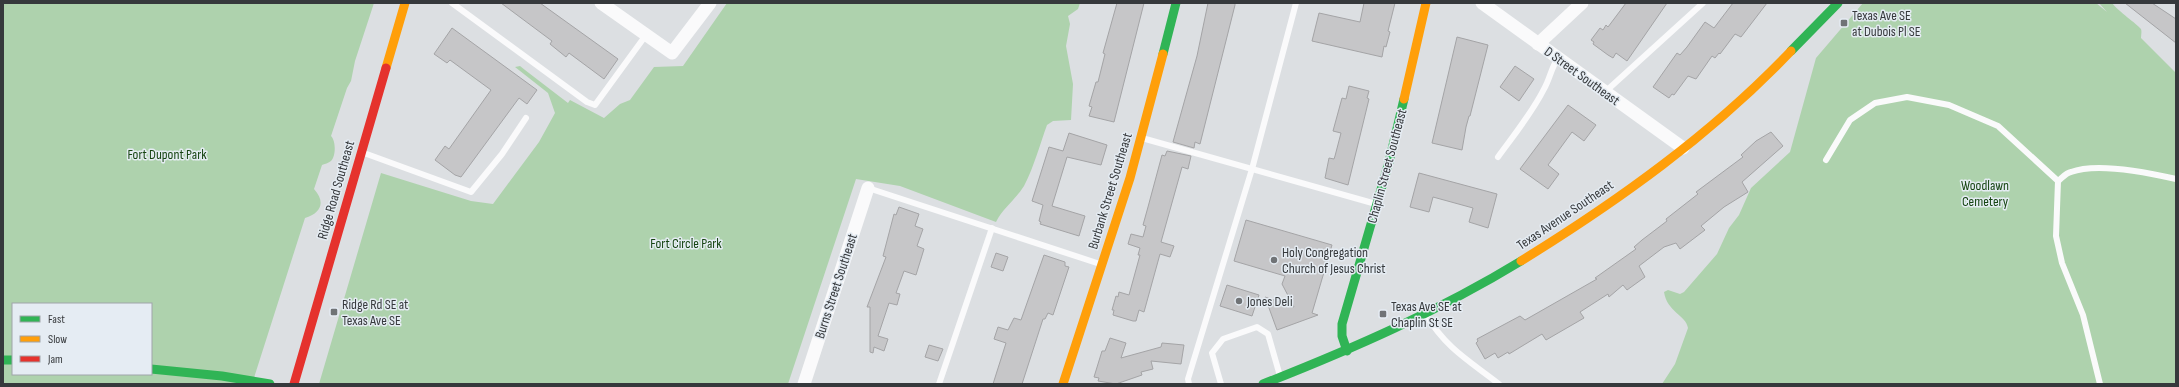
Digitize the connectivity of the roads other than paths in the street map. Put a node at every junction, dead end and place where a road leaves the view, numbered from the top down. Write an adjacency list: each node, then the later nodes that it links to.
1 (405, 3): 19 (main road, Ridge Road Southeast)
2 (452, 3): 12 (lane)
3 (601, 3): 12 (street)
4 (710, 3): 12 (street)
5 (1176, 3): 17 (main road, Burbank Street Southeast)
6 (1296, 3): 22 (lane)
7 (1426, 3): 26 (main road, Chaplin Street Southeast)
8 (1482, 3): 13 (street, D Street Southeast)
9 (1582, 3): 13 (street)
10 (1702, 3): 15 (lane)
11 (1835, 4): 18 (main road, Texas Avenue Southeast)
12 (646, 35)
13 (1538, 44): 14 (street, D Street Southeast)
14 (1558, 58): 15 (street, D Street Southeast); 20 (lane)
15 (1605, 92): 18 (street, D Street Southeast)
16 (526, 118): 19 (lane)
17 (1141, 138): 22 (lane); 28 (main road, Burbank Street Southeast)
18 (1683, 148): 29 (main road, Texas Avenue Southeast)
19 (362, 152): 34 (main road, Ridge Road Southeast)
20 (1498, 157)
21 (1826, 160): 24 (lane)
22 (1252, 169): 26 (lane); 38 (lane)
23 (2176, 179): 24 (lane)
24 (2058, 180): 42 (lane)
25 (868, 188): 27 (lane); 35 (street, Burns Street Southeast)
26 (1378, 204): 30 (main road, Chaplin Street Southeast)
27 (992, 228): 28 (lane); 36 (lane)
28 (1103, 264): 37 (main road, Burbank Street Southeast)
29 (1426, 313): 30 (main road, Texas Avenue Southeast); 41 (lane)
30 (1347, 351): 32 (main road, Texas Avenue Southeast)
31 (152, 369): 33 (main road)
32 (1281, 378): 39 (lane); 40 (main road, Texas Avenue Southeast)
33 (270, 384)
34 (294, 384)
35 (804, 384)
36 (939, 384)
37 (1063, 384)
38 (1189, 384)
39 (1220, 384)
40 (1263, 384)
41 (1499, 384)
42 (2100, 384)

